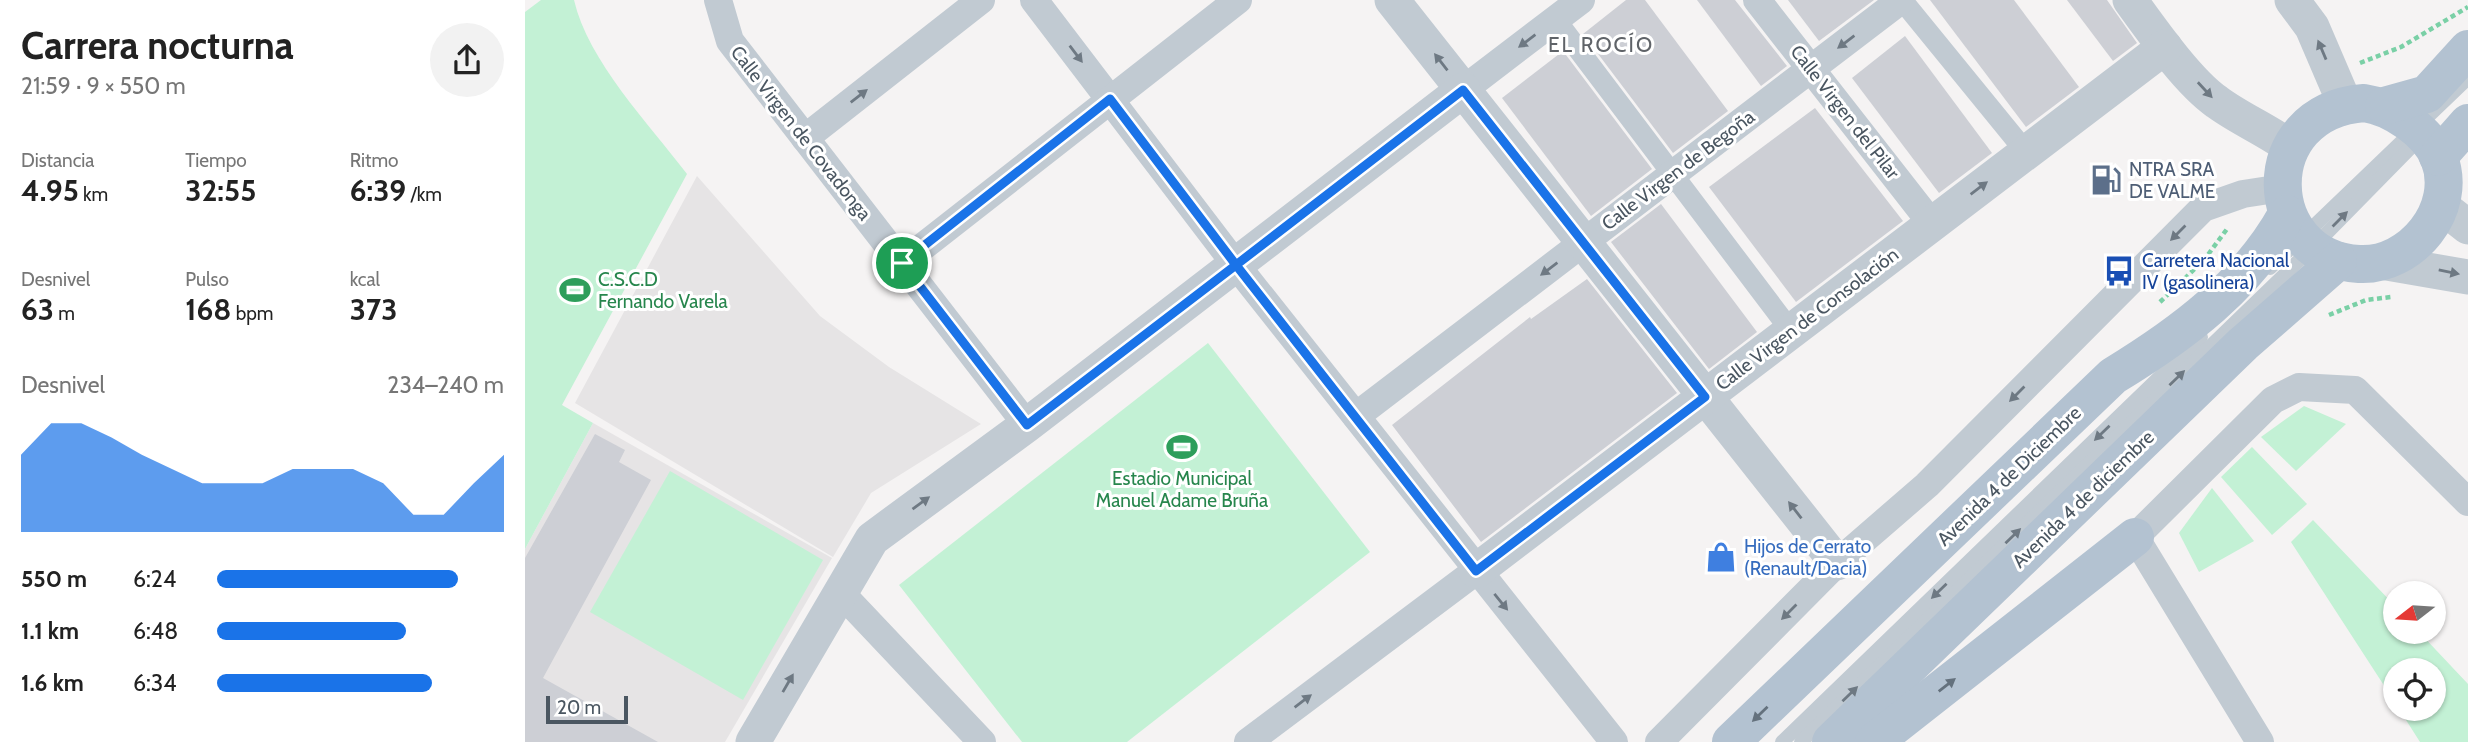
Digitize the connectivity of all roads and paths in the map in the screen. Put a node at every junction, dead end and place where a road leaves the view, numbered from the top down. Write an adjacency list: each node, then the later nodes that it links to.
1 (718, 0): 22 (street, Calle Virgen de Covadonga)
2 (981, 0): 22 (street, one-way to 2)
3 (1034, 0): 18 (street, one-way to 18)
4 (1238, 0): 18 (street)
5 (1392, 0): 17 (street, one-way to 5)
6 (1581, 0): 11 (street)
7 (1757, 0): 14 (street, Calle Virgen del Pilar)
8 (1902, 0): 14 (street, Calle Virgen de Begoña, one-way to 14); 25 (street)
9 (2130, 0): 12 (street)
10 (2296, 1): 19 (street, one-way to 10)
11 (1556, 20): 17 (street, one-way to 17); 26 (street)
12 (2165, 47): 24 (street, one-way to 24); 25 (street, Calle Virgen de Consolación)
13 (2468, 50): 20 (main road)
14 (1811, 69): 26 (street, Calle Virgen de Begoña); 28 (street, Calle Virgen del Pilar)
15 (2468, 78): 23 (lane)
16 (2468, 89): 23 (lane)
17 (1463, 90): 30 (street); 33 (street)
18 (1110, 99): 32 (street); 33 (street)
19 (2345, 104): 20 (main road); 24 (main road)
20 (2384, 106): 23 (main road)
21 (2468, 123): 23 (main road)
22 (805, 138): 32 (street, Calle Virgen de Covadonga)
23 (2425, 141): 27 (main road); 29 (lane)
24 (2290, 147): 29 (main road)
25 (2026, 152): 28 (street, Calle Virgen de Consolación, one-way to 25)
26 (1674, 173): 30 (street, Calle Virgen de Begoña); 35 (street)
27 (2454, 216): 31 (main road)
28 (1932, 224): 35 (street, Calle Virgen de Consolación)
29 (2305, 229): 31 (main road); 41 (street, one-way to 41); 49 (main road, Avenida 4 de Diciembre, one-way to 49); 50 (lane, one-way to 50); 51 (lane, one-way to 29); 52 (main road, Avenida 4 de diciembre)
30 (1583, 243): 36 (street); 37 (street, Calle Virgen de Begoña, one-way to 37)
31 (2381, 262): 34 (street, one-way to 34)
32 (902, 263): 38 (street, Calle Virgen de Covadonga)
33 (1236, 265): 37 (street); 38 (street)
34 (2468, 277)
35 (1791, 331): 36 (street, Calle Virgen de Consolación)
36 (1705, 397): 41 (street, one-way to 36); 42 (street, Calle Virgen de Consolación)
37 (1356, 416): 42 (street)
38 (1027, 425): 43 (street, one-way to 38)
39 (2468, 502): 40 (street)
40 (2135, 537): 53 (main road, one-way to 40); 54 (street)
41 (1837, 564): 48 (street, one-way to 48)
42 (1476, 571): 46 (street, Calle Virgen de Consolación, one-way to 42); 47 (street, one-way to 47)
43 (840, 592): 44 (street, one-way to 43); 45 (street)
44 (754, 742)
45 (982, 742)
46 (1248, 742)
47 (1615, 742)
48 (1659, 742)
49 (1731, 742)
50 (1782, 742)
51 (1801, 742)
52 (1831, 742)
53 (1874, 742)
54 (2260, 742)

